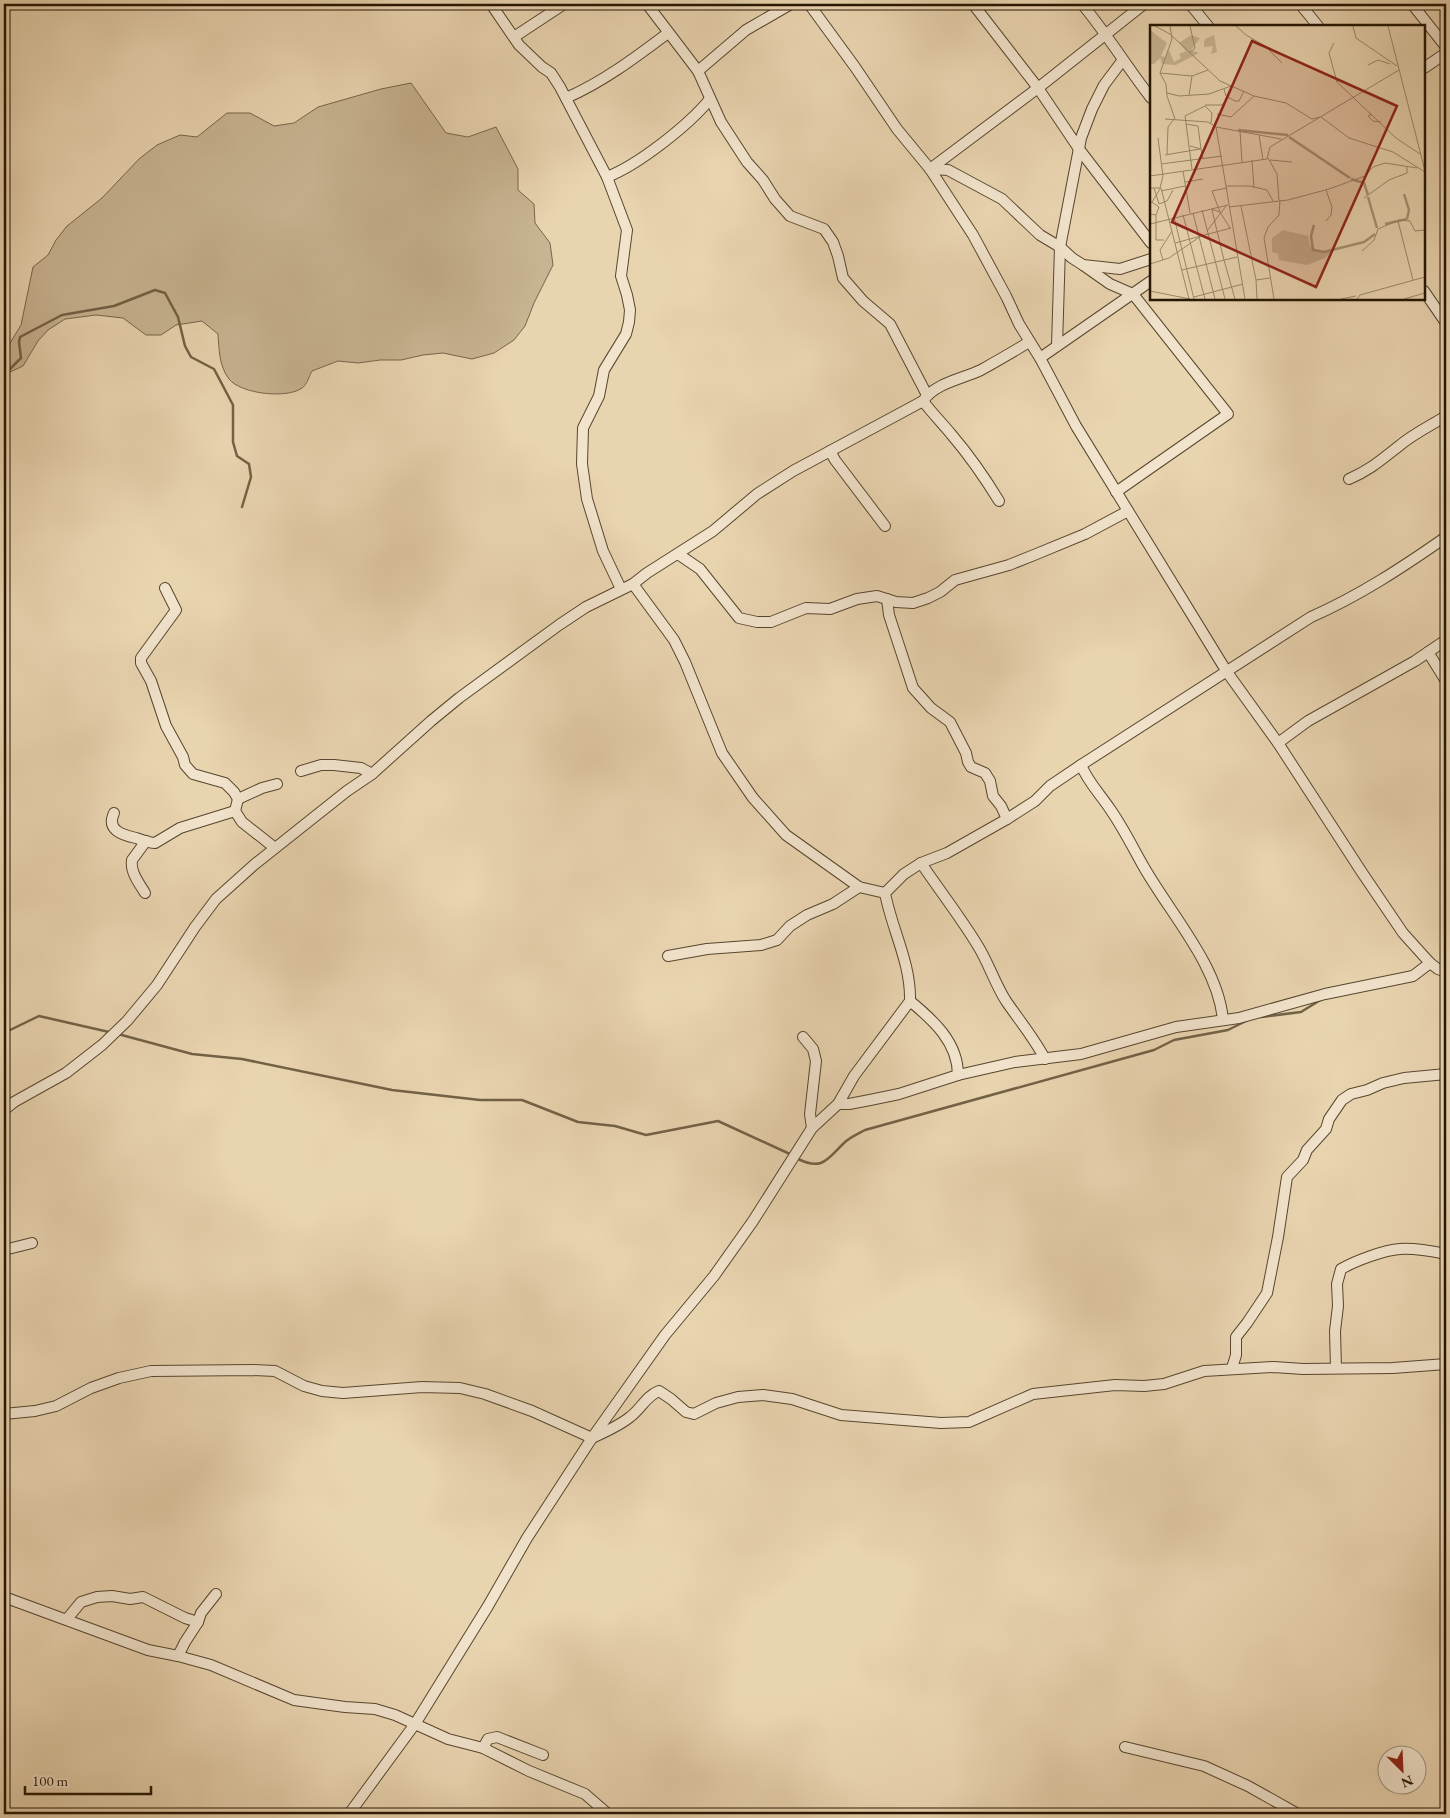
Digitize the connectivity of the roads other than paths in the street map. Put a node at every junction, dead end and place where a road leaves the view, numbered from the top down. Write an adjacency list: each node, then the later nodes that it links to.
1 (492, 4): 16 (street)
2 (564, 4): 16 (street)
3 (647, 4): 14 (street)
4 (791, 4): 21 (street)
5 (809, 4): 27 (street)
6 (973, 4): 22 (street)
7 (1082, 4): 15 (street)
8 (1144, 4): 15 (street)
9 (1190, 4): 12 (street)
10 (1300, 4): 13 (street)
11 (1412, 4): 17 (street)
12 (1207, 25)
13 (1317, 25)
14 (668, 33): 21 (street); 24 (street)
15 (1107, 34): 19 (street); 22 (street)
16 (514, 37): 24 (street)
17 (1446, 47)
18 (1446, 53): 20 (street)
19 (1122, 61): 23 (street); 26 (street)
20 (1425, 67)
21 (698, 71): 25 (street)
22 (1038, 88): 26 (street); 27 (street)
23 (1150, 97)
24 (566, 98): 28 (street)
25 (710, 99): 28 (street); 40 (street)
26 (1079, 149): 29 (street); 30 (street)
27 (930, 169): 30 (street); 37 (street)
28 (607, 177): 52 (street)
29 (1150, 242)
30 (1060, 247): 32 (street); 38 (street)
31 (1150, 259): 32 (street)
32 (1083, 265): 35 (street)
33 (1150, 281): 35 (street)
34 (1425, 292): 36 (street)
35 (1134, 294): 38 (street); 44 (street)
36 (1446, 323)
37 (1029, 342): 39 (street); 40 (street)
38 (1057, 346): 39 (street)
39 (1040, 358): 44 (street)
40 (925, 398): 42 (street); 45 (street)
41 (1446, 416): 43 (street)
42 (830, 451): 47 (street); 49 (street)
43 (1349, 479)
44 (1116, 492): 46 (street)
45 (999, 501)
46 (1128, 511): 53 (street); 56 (street)
47 (885, 526)
48 (1446, 537): 56 (street)
49 (678, 554): 50 (street); 53 (street)
50 (633, 584): 52 (street); 70 (street)
51 (165, 588): 63 (street)
52 (621, 589): 61 (street)
53 (887, 599): 66 (street)
54 (1446, 640): 55 (street)
55 (1428, 652): 57 (street); 58 (street)
56 (1227, 672): 58 (street); 59 (street)
57 (1446, 680)
58 (1278, 743): 74 (street)
59 (1081, 765): 66 (street); 77 (street)
60 (301, 771): 61 (street)
61 (372, 774): 68 (street)
62 (277, 784): 63 (street)
63 (238, 799): 64 (street)
64 (235, 811): 67 (street); 68 (street)
65 (114, 813): 67 (street)
66 (1007, 819): 69 (street)
67 (146, 841): 71 (street)
68 (275, 848): 83 (street)
69 (921, 863): 72 (street); 79 (street)
70 (859, 887): 72 (street); 73 (street)
71 (145, 893)
72 (885, 893): 76 (street)
73 (668, 956)
74 (1430, 963): 75 (street); 77 (street)
75 (1446, 972)
76 (910, 1000): 81 (street); 82 (street)
77 (1223, 1020): 79 (street)
78 (803, 1037): 84 (street)
79 (1045, 1059): 81 (street)
80 (1446, 1074): 89 (street)
81 (958, 1075): 82 (street)
82 (838, 1104): 84 (street)
83 (4, 1110)
84 (812, 1128): 92 (street)
85 (32, 1243): 86 (street)
86 (4, 1250)
87 (1446, 1252): 90 (street)
88 (1446, 1364): 90 (street)
89 (1232, 1368): 90 (street); 92 (street)
90 (1336, 1368)
91 (4, 1414): 92 (street)
92 (592, 1438): 98 (street)
93 (216, 1594): 96 (street)
94 (4, 1597): 95 (street)
95 (67, 1619): 96 (street); 97 (street)
96 (198, 1622): 97 (street)
97 (178, 1656): 98 (street)
98 (415, 1724): 100 (street); 102 (street)
99 (1124, 1747): 104 (street)
100 (483, 1748): 101 (street); 103 (street)
101 (543, 1755)
102 (349, 1814)
103 (608, 1814)
104 (1298, 1814)

